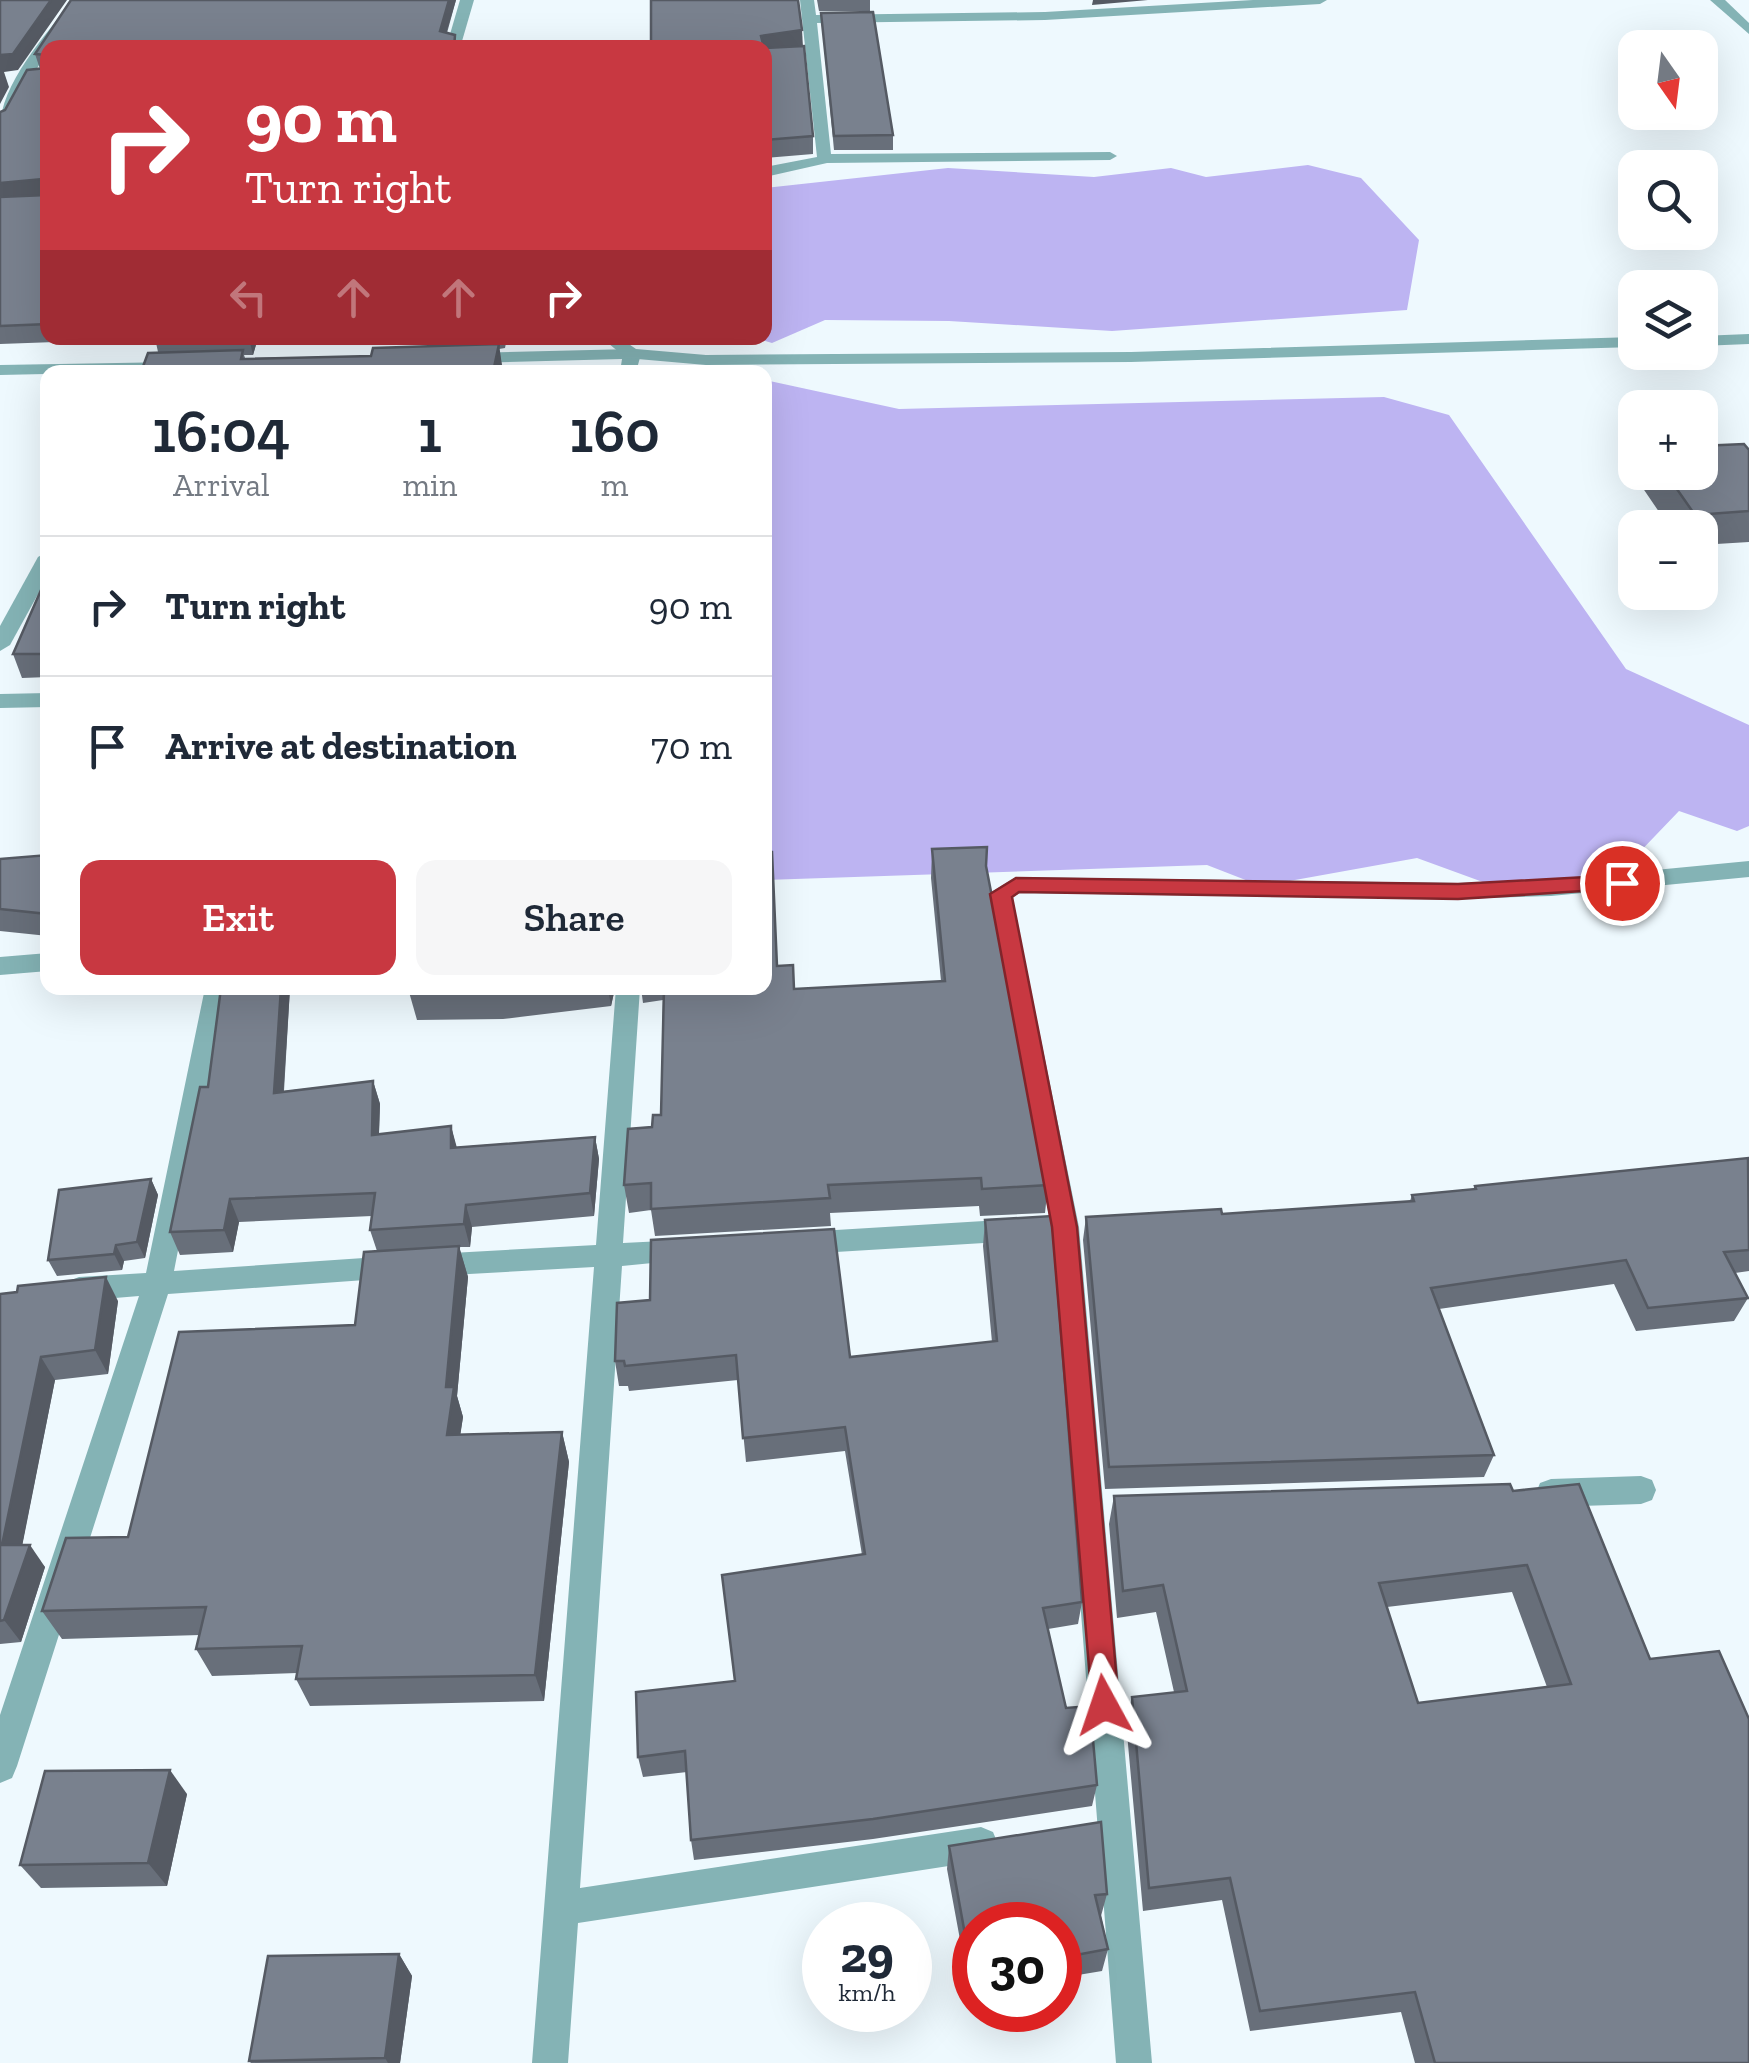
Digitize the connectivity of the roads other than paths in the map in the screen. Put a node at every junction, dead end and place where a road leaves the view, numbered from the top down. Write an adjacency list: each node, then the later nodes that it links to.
1 (78, 0): 8 (street)
2 (467, 0): 9 (street)
3 (807, 0): 6 (street)
4 (1320, 0): 6 (street)
5 (1716, 0): 7 (street)
6 (810, 19): 16 (street)
7 (1749, 30)
8 (51, 40)
9 (455, 40)
10 (40, 56): 13 (street)
11 (40, 78): 13 (street)
12 (0, 79): 13 (street)
13 (24, 79): 14 (street)
14 (0, 125)
15 (1110, 156): 16 (street)
16 (824, 159): 17 (street)
17 (772, 171)
18 (1749, 339): 19 (street)
19 (1718, 340)
20 (1618, 342): 22 (street)
21 (454, 359): 22 (street)
22 (630, 363)
23 (0, 370): 24 (street)
24 (40, 370)
25 (40, 572): 26 (street)
26 (0, 645)
27 (40, 700): 28 (street)
28 (0, 701)
29 (1749, 869): 34 (street)
30 (40, 963): 31 (street)
31 (0, 966)
32 (216, 995): 38 (street)
33 (627, 995): 37 (street)
34 (1075, 1227): 35 (street); 43 (street)
35 (767, 1246)
36 (708, 1249): 37 (street)
37 (608, 1255): 38 (street); 49 (street)
38 (158, 1280): 39 (street); 44 (street)
39 (59, 1292)
40 (1641, 1490): 41 (street)
41 (1522, 1494)
42 (1126, 1506): 43 (street)
43 (1086, 1507): 46 (street)
44 (9, 1707): 45 (street)
45 (0, 1766)
46 (1114, 1824): 47 (street); 51 (street)
47 (1075, 1830)
48 (1016, 1838): 49 (street)
49 (563, 1908): 50 (street)
50 (550, 2063)
51 (1134, 2063)

